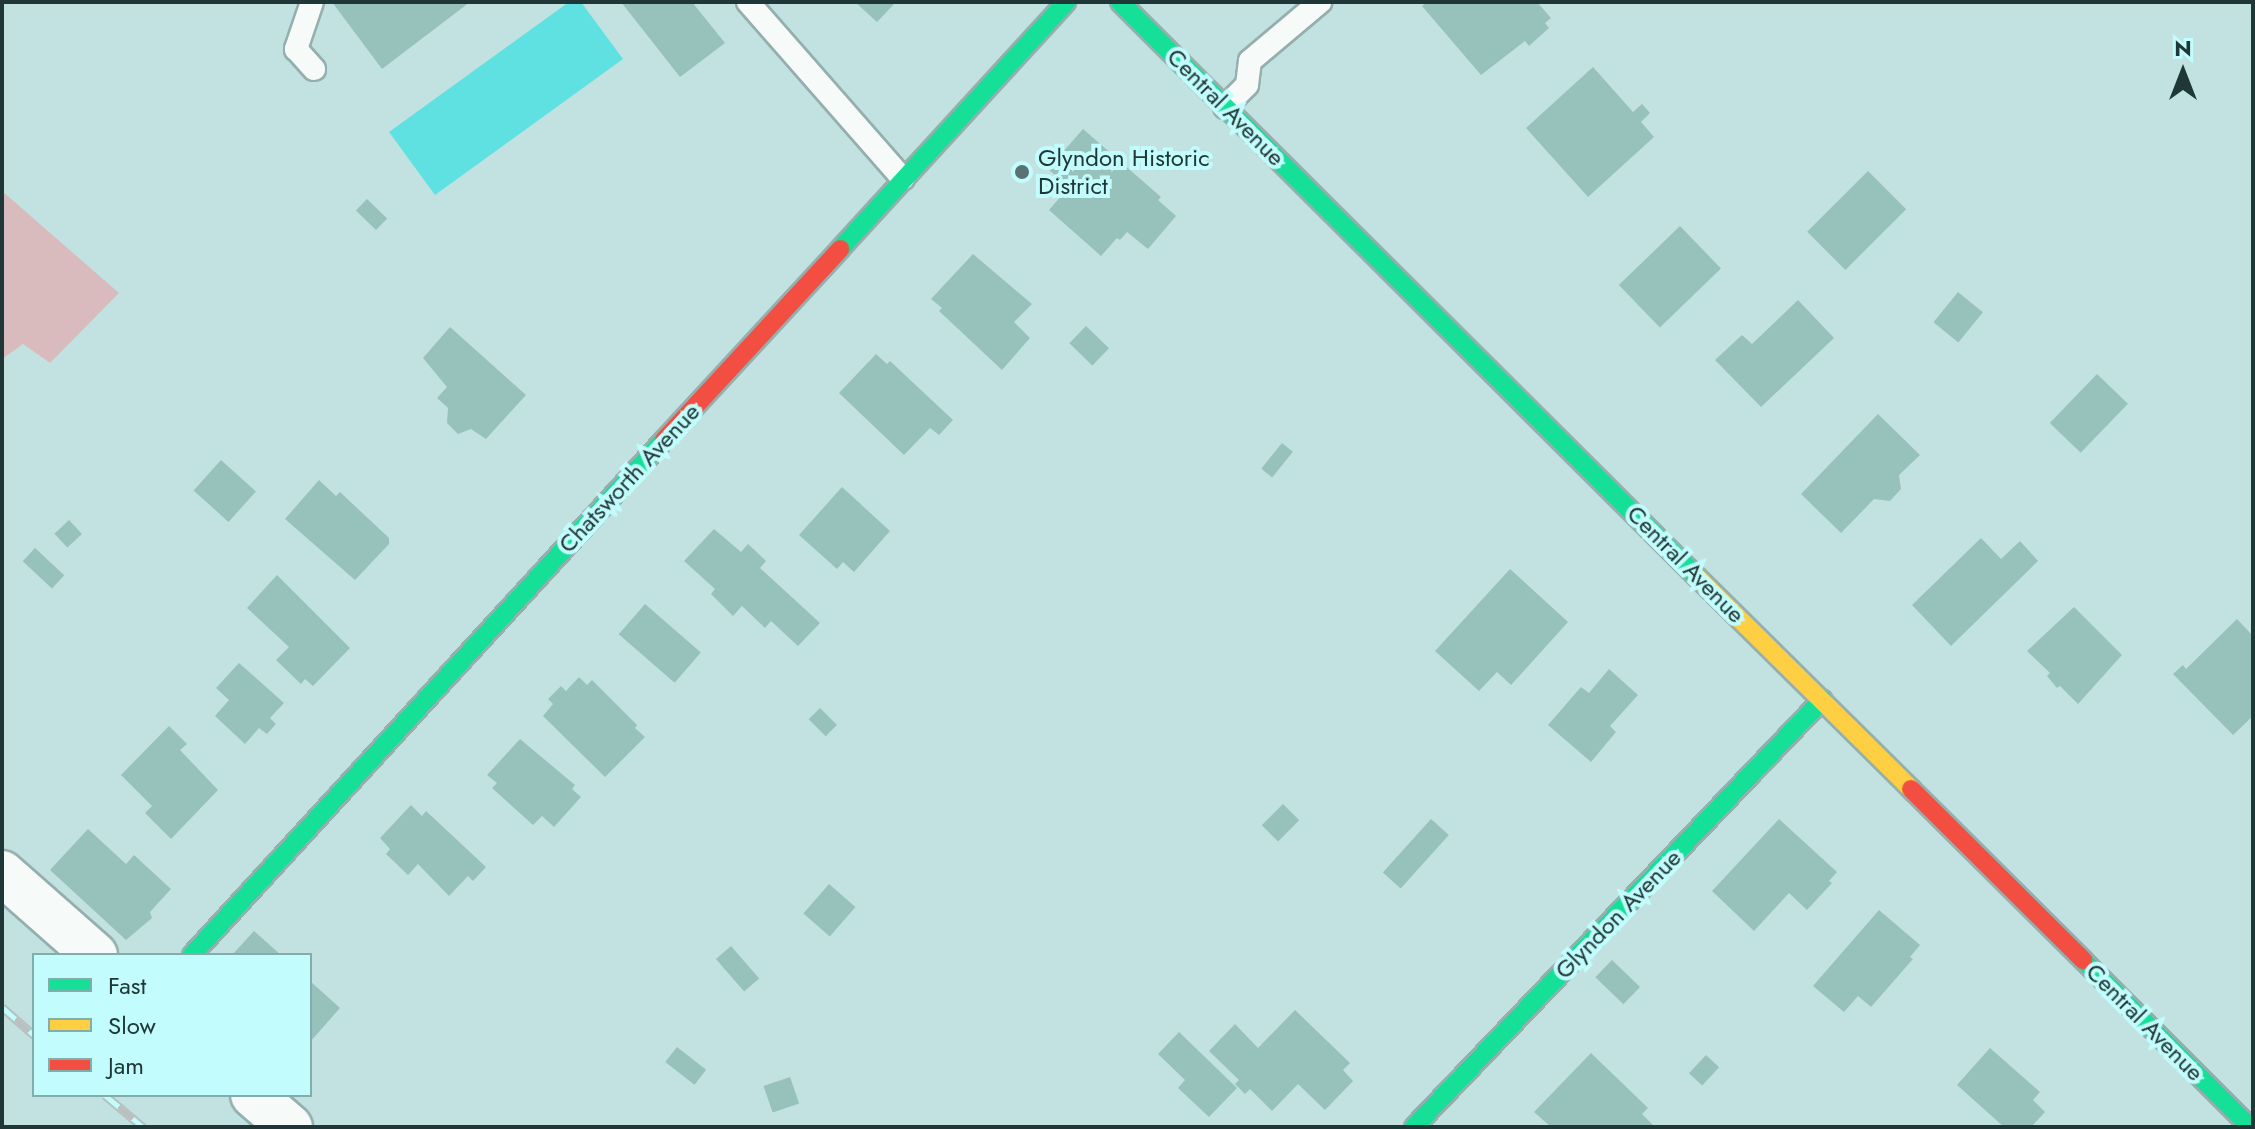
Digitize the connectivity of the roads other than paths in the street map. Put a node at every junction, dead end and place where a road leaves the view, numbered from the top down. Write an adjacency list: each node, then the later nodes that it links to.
1 (312, 2): 6 (lane)
2 (748, 2): 8 (lane)
3 (1066, 2): 8 (street, Chatsworth Avenue)
4 (1120, 2): 7 (street, Central Avenue)
5 (1320, 2): 7 (lane)
6 (314, 69)
7 (1225, 107): 9 (street, Central Avenue)
8 (903, 179): 12 (street, Chatsworth Avenue)
9 (1822, 700): 15 (street, Glyndon Avenue); 16 (street, Central Avenue)
10 (2, 873): 11 (street)
11 (93, 953)
12 (194, 953)
13 (255, 1097): 14 (street)
14 (290, 1127)
15 (1414, 1127)
16 (2250, 1127)

